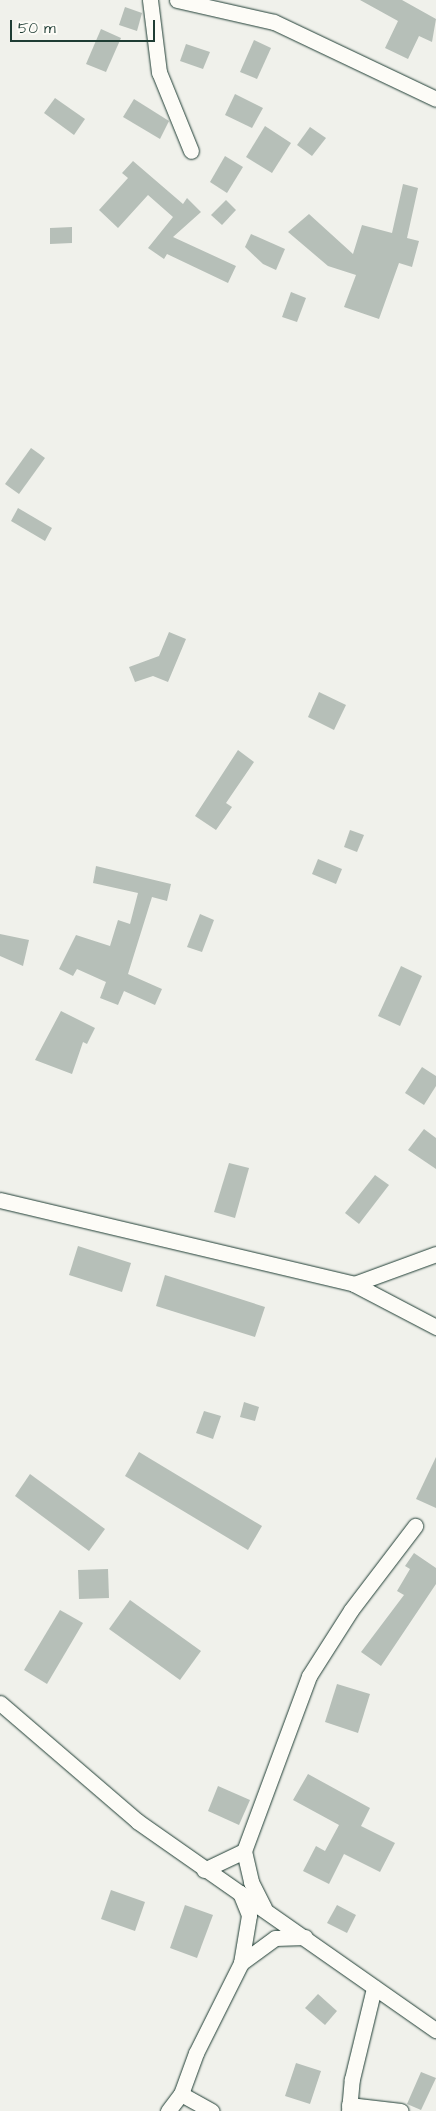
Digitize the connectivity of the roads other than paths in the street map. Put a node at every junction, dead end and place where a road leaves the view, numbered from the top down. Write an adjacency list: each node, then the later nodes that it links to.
1 (150, 0): 4 (street)
2 (177, 0): 3 (street)
3 (436, 99)
4 (191, 151)
5 (0, 1200): 7 (street)
6 (436, 1254): 7 (street)
7 (354, 1284): 8 (street)
8 (436, 1327)
9 (415, 1526): 11 (street)
10 (0, 1703): 12 (street)
11 (244, 1851): 12 (street); 14 (street)
12 (204, 1870): 13 (street)
13 (240, 1893): 14 (street); 16 (street)
14 (264, 1909): 15 (street)
15 (305, 1937): 16 (street); 17 (street)
16 (241, 1963): 19 (street)
17 (374, 1988): 18 (street); 20 (street)
18 (436, 2030)
19 (181, 2094): 21 (street); 22 (street)
20 (349, 2108): 23 (street)
21 (168, 2111)
22 (212, 2111)
23 (401, 2111)

